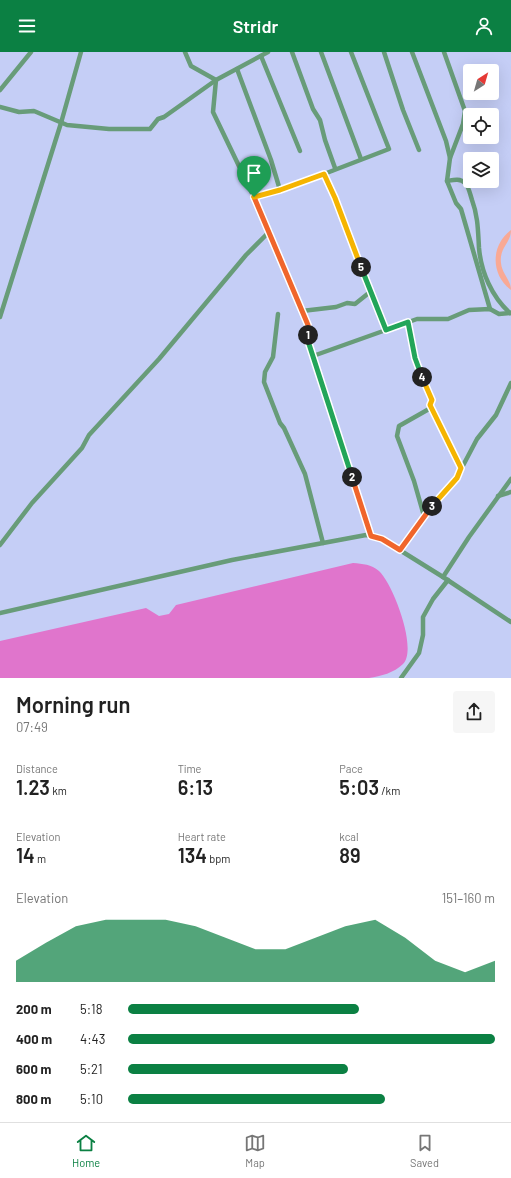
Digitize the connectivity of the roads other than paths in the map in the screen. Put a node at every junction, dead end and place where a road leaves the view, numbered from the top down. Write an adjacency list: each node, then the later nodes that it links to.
1 (31, 52): 14 (street)
2 (81, 52): 16 (street)
3 (185, 52): 13 (street)
4 (268, 52): 11 (street)
5 (292, 52): 21 (street)
6 (321, 52): 20 (street)
7 (351, 52): 20 (street)
8 (384, 52): 18 (street)
9 (412, 52): 19 (street)
10 (444, 52): 19 (street)
11 (261, 56): 12 (street); 17 (street)
12 (237, 69): 13 (street); 24 (street)
13 (216, 80): 16 (street); 25 (street)
14 (0, 90)
15 (0, 107): 16 (street)
16 (61, 123): 32 (street)
17 (300, 150)
18 (419, 150)
19 (450, 158): 23 (street)
20 (360, 159): 21 (street)
21 (335, 168): 22 (street)
22 (324, 174): 24 (street); 27 (street)
23 (447, 181): 28 (street); 30 (street)
24 (280, 190): 25 (street)
25 (254, 197): 26 (street)
26 (270, 231): 29 (street); 45 (street)
27 (370, 292): 29 (street); 34 (street)
28 (490, 309): 30 (street); 33 (street)
29 (302, 311): 35 (street)
30 (511, 313)
31 (278, 314): 44 (street)
32 (0, 317)
33 (408, 322): 34 (street); 37 (street)
34 (386, 330): 35 (street)
35 (313, 356): 43 (street)
36 (511, 384): 38 (street)
37 (430, 405): 38 (street); 42 (street)
38 (461, 468): 42 (street)
39 (511, 478): 41 (street)
40 (511, 492): 41 (street)
41 (498, 496): 47 (street)
42 (424, 516): 46 (street)
43 (371, 536): 44 (street); 46 (street)
44 (323, 543): 49 (street)
45 (0, 545)
46 (400, 550): 47 (street)
47 (443, 577): 48 (street)
48 (448, 580): 50 (street); 51 (street)
49 (0, 612)
50 (511, 622)
51 (401, 678)

